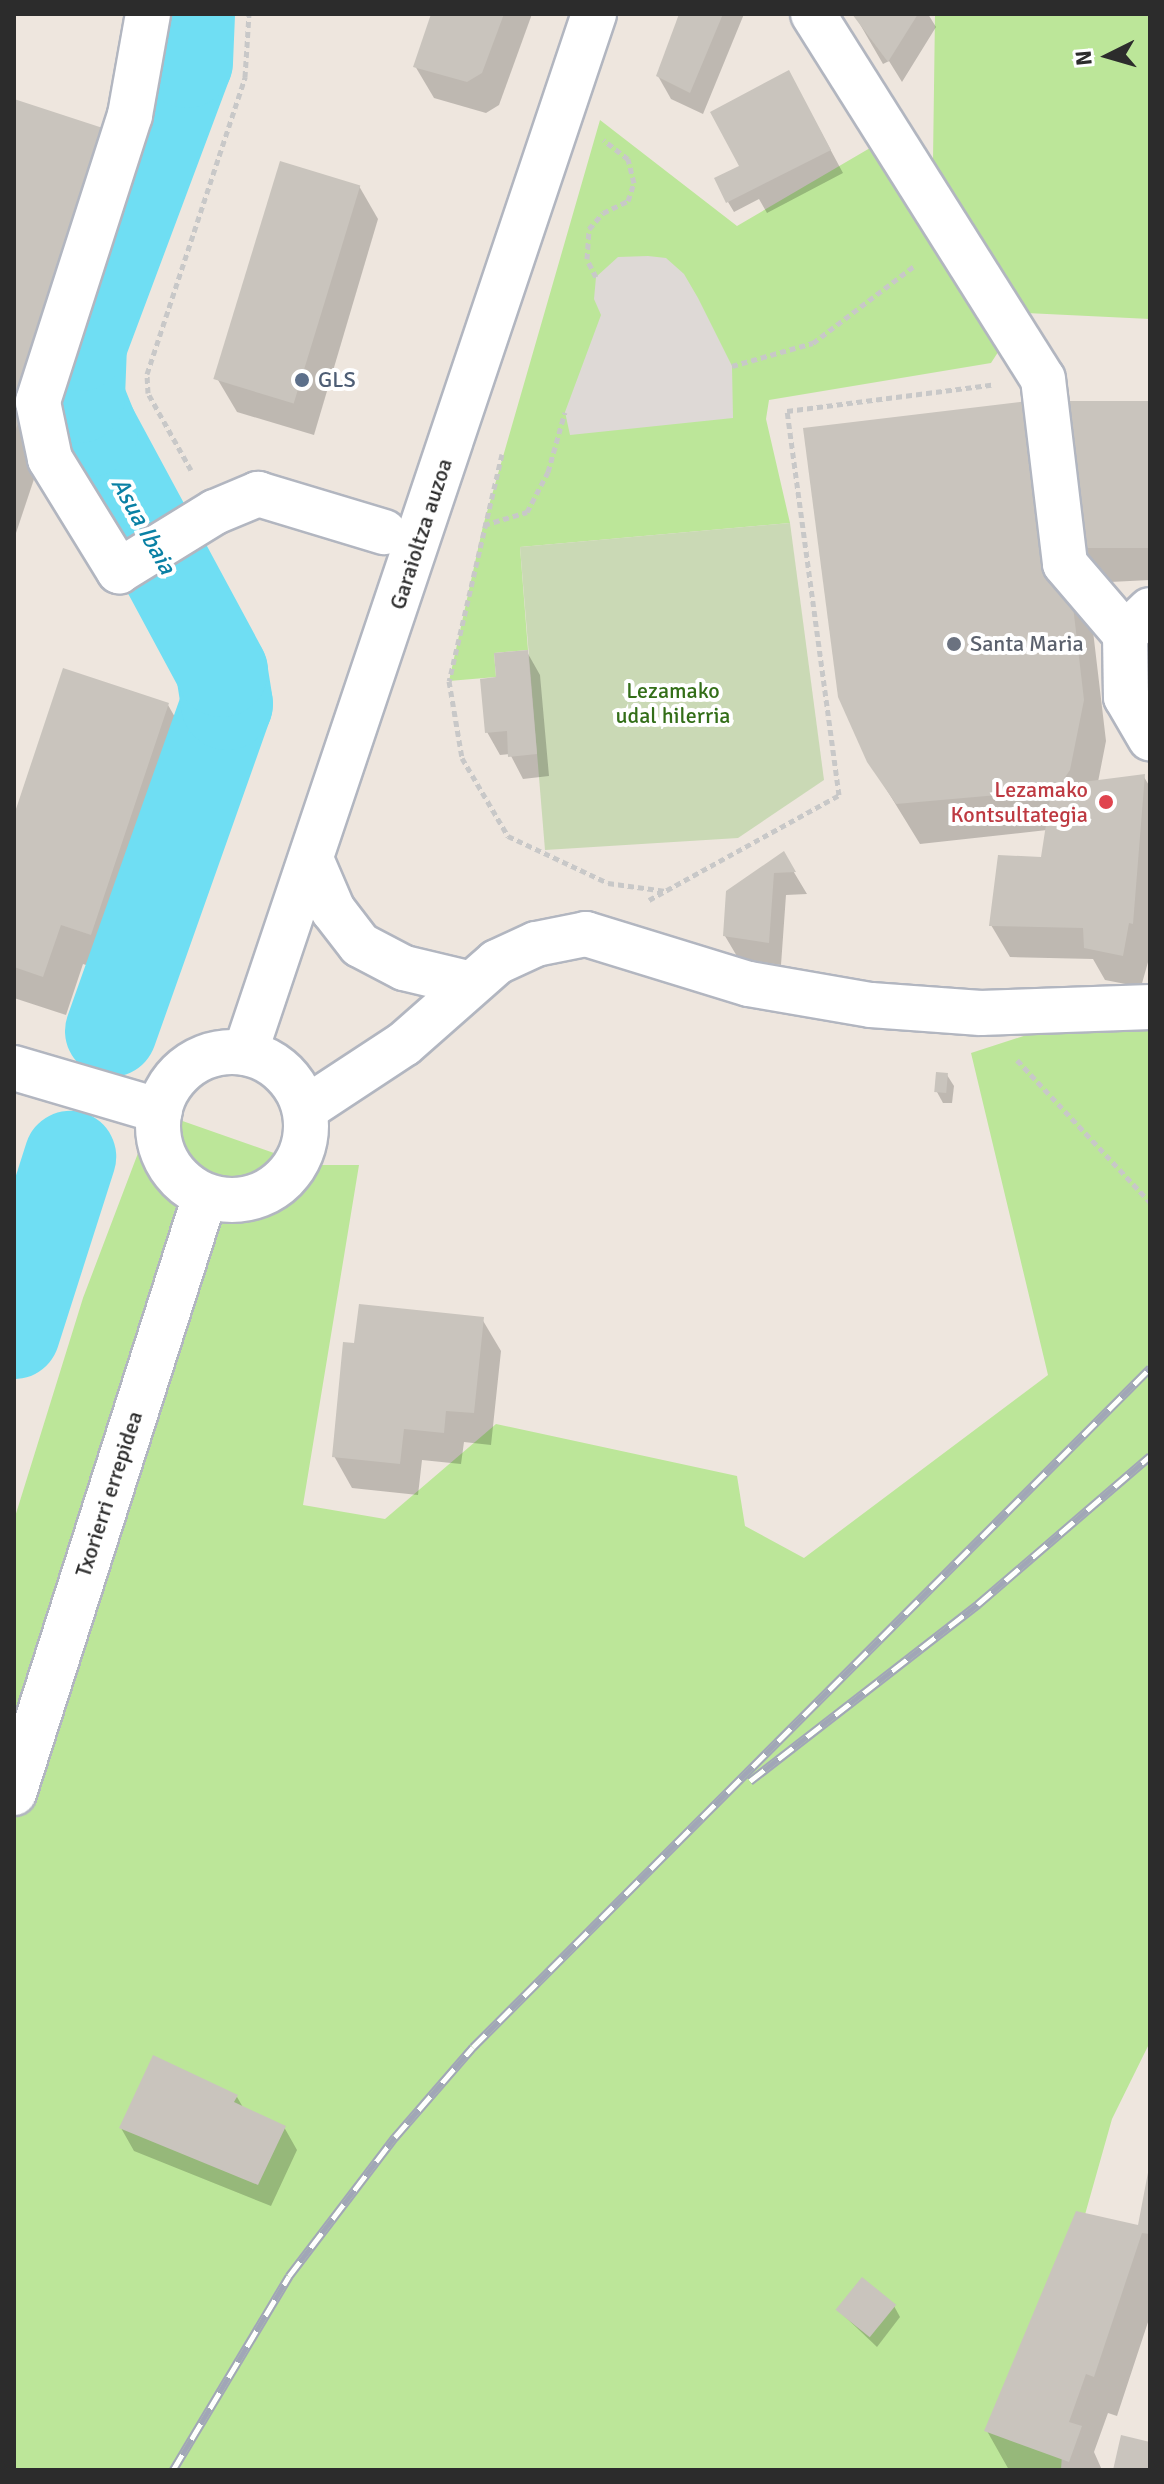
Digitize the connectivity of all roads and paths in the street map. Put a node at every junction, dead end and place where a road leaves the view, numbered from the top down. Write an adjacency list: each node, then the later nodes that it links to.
1 (148, 14): 12 (street)
2 (249, 14): 12 (path)
3 (594, 14): 17 (street, Garaioltza auzoa)
4 (822, 26): 6 (street)
5 (595, 136): 7 (path)
6 (955, 235): 8 (path); 9 (street)
7 (596, 277)
8 (732, 366)
9 (1043, 379): 15 (street); 18 (path)
10 (565, 412): 13 (path)
11 (505, 444): 13 (path)
12 (215, 512): 14 (street)
13 (483, 526): 18 (path)
14 (384, 532)
15 (1138, 622): 16 (street)
16 (1150, 738)
17 (311, 859): 20 (street); 22 (street, Garaioltza auzoa)
18 (667, 891): 19 (path)
19 (639, 905)
20 (471, 984): 21 (street); 25 (street)
21 (1150, 1007)
22 (245, 1053): 25 (street); 26 (street)
23 (1016, 1060): 28 (path)
24 (14, 1068): 26 (street)
25 (305, 1109): 27 (street)
26 (160, 1111): 27 (street)
27 (205, 1196): 29 (street, Txorierri errepidea)
28 (1150, 1202)
29 (14, 1793)

